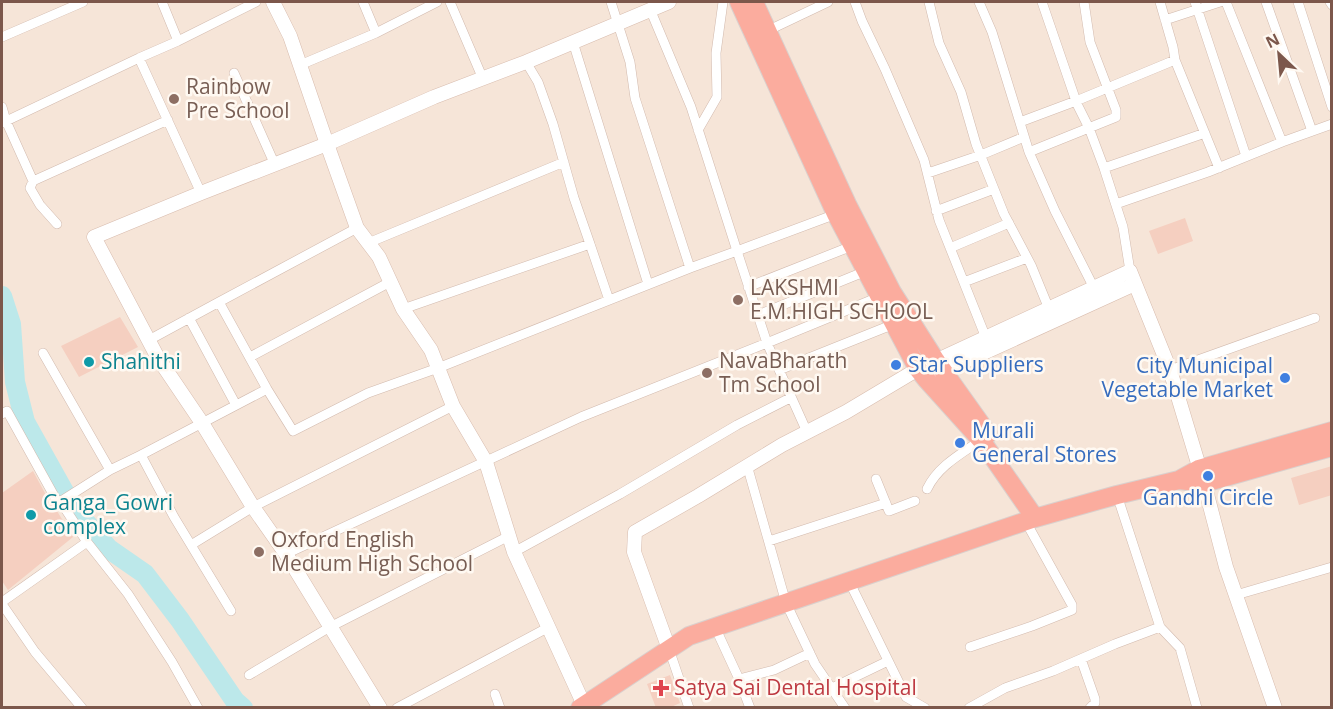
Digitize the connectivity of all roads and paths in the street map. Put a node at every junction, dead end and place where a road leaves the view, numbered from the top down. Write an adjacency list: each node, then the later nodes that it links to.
1 (82, 2): 30 (street)
2 (162, 2): 31 (street)
3 (256, 2): 31 (street)
4 (273, 2): 36 (street)
5 (363, 2): 29 (street)
6 (437, 2): 29 (street)
7 (450, 2): 38 (street)
8 (611, 2): 27 (street)
9 (669, 2): 25 (street)
10 (723, 2): 48 (street)
11 (739, 2): 67 (highway)
12 (754, 2): 28 (highway)
13 (828, 2): 28 (street)
14 (855, 2): 61 (street)
15 (929, 2): 55 (street)
16 (979, 2): 45 (street)
17 (1042, 2): 40 (street)
18 (1084, 2): 39 (street)
19 (1160, 2): 26 (street)
20 (1220, 2): 24 (street)
21 (1226, 2): 52 (street)
22 (1266, 2): 49 (street)
23 (1298, 2): 42 (street)
24 (1196, 5): 26 (street); 56 (street)
25 (650, 9): 27 (street); 48 (street)
26 (1165, 20): 34 (street)
27 (619, 23): 32 (street); 77 (street)
28 (767, 31): 99 (highway)
29 (376, 33): 36 (street)
30 (2, 37)
31 (178, 41): 33 (street)
32 (573, 42): 35 (street); 82 (street)
33 (139, 58): 43 (street); 44 (street)
34 (1175, 60): 39 (street); 50 (street)
35 (526, 62): 38 (street); 57 (street)
36 (300, 65): 53 (street)
37 (234, 73): 58 (street)
38 (483, 79): 53 (street)
39 (1108, 87): 40 (street); 47 (street)
40 (1076, 100): 45 (street); 47 (street)
41 (2, 107): 44 (street)
42 (1332, 107)
43 (168, 120): 62 (street); 64 (street)
44 (4, 122): 62 (street)
45 (1020, 122): 51 (street)
46 (1332, 124): 49 (street)
47 (1089, 129): 54 (street); 59 (street)
48 (698, 130): 75 (street)
49 (1312, 131): 52 (street)
50 (1205, 134): 59 (street); 60 (street)
51 (1024, 137): 54 (street); 55 (street)
52 (1282, 142): 56 (street)
53 (327, 144): 58 (street); 70 (street)
54 (1029, 152): 84 (street)
55 (981, 155): 61 (street); 63 (street)
56 (1246, 156): 60 (street)
57 (564, 162): 71 (street); 72 (street)
58 (275, 165): 64 (street)
59 (1104, 168): 65 (street)
60 (1219, 168): 65 (street)
61 (928, 173): 66 (street)
62 (33, 181): 69 (street)
63 (994, 189): 66 (street); 68 (street)
64 (201, 193): 95 (street)
65 (1116, 204): 79 (street)
66 (936, 211): 74 (street)
67 (836, 214): 73 (highway); 75 (street)
68 (1009, 223): 74 (street); 76 (street)
69 (57, 224)
70 (357, 228): 71 (street); 87 (street)
71 (368, 243): 80 (street)
72 (590, 244): 86 (street); 88 (street)
73 (852, 246): 78 (highway); 83 (street)
74 (950, 248): 81 (street)
75 (736, 251): 77 (street); 83 (street)
76 (1027, 258): 81 (street); 89 (street)
77 (690, 268): 82 (street)
78 (866, 271): 85 (highway); 90 (street)
79 (1133, 278): 84 (street); 99 (street); 102 (street)
80 (390, 282): 88 (street); 98 (street)
81 (964, 282): 94 (street)
82 (648, 284): 86 (street)
83 (748, 287): 90 (street)
84 (1094, 288): 89 (street)
85 (879, 297): 93 (highway); 96 (street)
86 (609, 300): 100 (street)
87 (219, 302): 91 (street); 98 (street)
88 (403, 309): 100 (street)
89 (1049, 309): 94 (street)
90 (758, 315): 96 (street)
91 (189, 318): 95 (street); 106 (street)
92 (1315, 318): 102 (street)
93 (894, 324): 101 (street); 103 (highway)
94 (986, 338): 99 (street)
95 (149, 340): 109 (street)
96 (767, 343): 101 (street); 115 (street)
97 (44, 353): 117 (street)
98 (250, 357): 104 (street)
99 (940, 366): 103 (street); 126 (highway)
100 (438, 368): 104 (street); 107 (street)
101 (778, 370): 105 (street)
102 (1170, 370): 118 (street)
103 (922, 374): 111 (street); 112 (highway)
104 (267, 389): 106 (street)
105 (790, 398): 111 (street); 131 (street)
106 (236, 405): 109 (street)
107 (453, 406): 115 (street); 125 (street)
108 (2, 414): 123 (street)
109 (202, 423): 114 (street); 125 (street)
110 (1332, 431): 118 (highway)
111 (807, 432): 116 (street)
112 (981, 440): 120 (street); 126 (highway)
113 (1332, 447): 118 (highway)
114 (141, 455): 117 (street); 130 (street)
115 (486, 462): 127 (street); 132 (street)
116 (747, 465): 128 (street); 144 (street)
117 (110, 470): 123 (street)
118 (1202, 476): 121 (highway); 135 (street)
119 (876, 479): 124 (street)
120 (927, 489)
121 (1117, 495): 126 (highway); 142 (street)
122 (915, 501): 124 (street)
123 (58, 503): 129 (street)
124 (886, 503): 128 (street)
125 (253, 507): 130 (street); 132 (street)
126 (1036, 518): 134 (highway); 143 (street)
127 (509, 536): 131 (street); 139 (street)
128 (769, 541): 137 (street)
129 (87, 542): 136 (street); 154 (street)
130 (191, 545): 138 (street)
131 (514, 552): 140 (street)
132 (286, 554): 139 (street)
133 (1332, 567): 135 (street)
134 (849, 582): 137 (highway); 147 (street)
135 (1236, 595): 165 (street)
136 (2, 603): 153 (street)
137 (786, 603): 141 (highway); 145 (street)
138 (231, 611)
139 (330, 627): 148 (street); 155 (street)
140 (549, 627): 152 (street); 156 (street)
141 (715, 627): 144 (highway); 149 (street)
142 (1160, 627): 146 (street); 164 (street)
143 (970, 647)
144 (669, 649): 152 (highway); 158 (street)
145 (810, 653): 149 (street); 150 (street)
146 (1081, 659): 162 (street); 163 (street)
147 (888, 661): 150 (street); 161 (street)
148 (249, 675)
149 (739, 679): 159 (street)
150 (832, 688): 160 (street)
151 (495, 694): 157 (street)
152 (583, 707)
153 (82, 708)
154 (198, 708)
155 (380, 708)
156 (397, 708)
157 (500, 708)
158 (689, 708)
159 (750, 708)
160 (844, 708)
161 (925, 708)
162 (969, 708)
163 (1090, 708)
164 (1197, 708)
165 (1275, 708)

